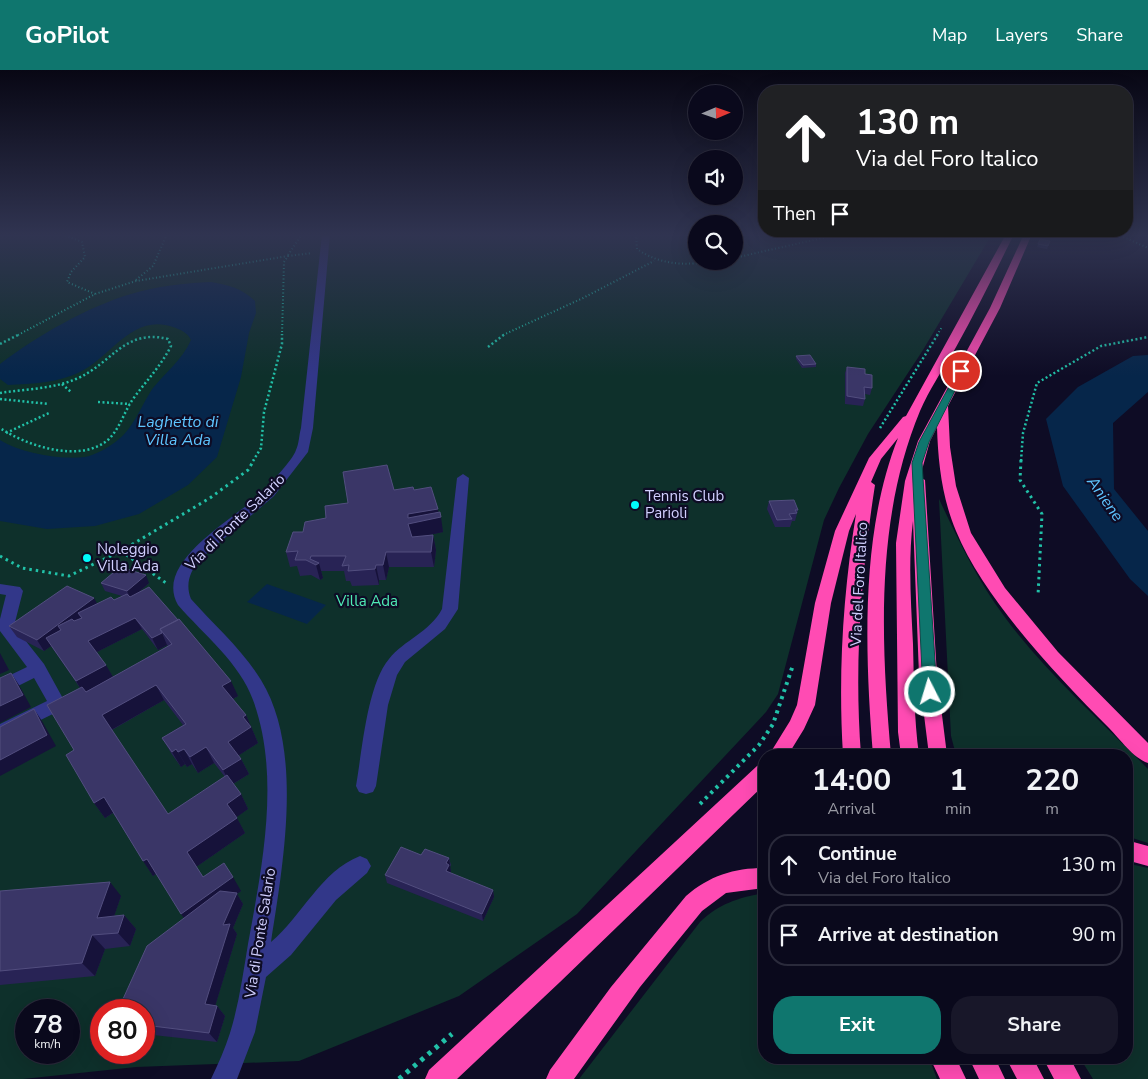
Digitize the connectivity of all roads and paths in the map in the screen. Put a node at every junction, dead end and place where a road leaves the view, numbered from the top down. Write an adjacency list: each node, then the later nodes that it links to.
1 (67, 281): 8 (path)
2 (136, 281): 8 (path)
3 (284, 281): 29 (path)
4 (321, 281): 32 (street, Via di Ponte Salario)
5 (616, 281): 12 (path)
6 (986, 281): 21 (highway, Via del Foro Italico)
7 (1007, 281): 18 (highway)
8 (95, 294): 11 (path)
9 (945, 323): 25 (path)
10 (1148, 337): 33 (path)
11 (0, 344)
12 (488, 347)
13 (62, 384): 14 (path); 15 (path); 20 (path)
14 (71, 392)
15 (0, 393)
16 (0, 399): 19 (path)
17 (98, 402): 20 (path)
18 (943, 403): 26 (highway); 43 (highway)
19 (49, 404)
20 (130, 404): 24 (path)
21 (914, 411): 27 (highway); 40 (highway, Via del Foro Italico)
22 (49, 413): 24 (path)
23 (0, 428): 24 (path)
24 (6, 433)
25 (876, 435)
26 (917, 463): 41 (highway); 42 (highway)
27 (870, 469): 38 (highway); 39 (highway)
28 (463, 478): 45 (street)
29 (121, 551): 30 (path); 32 (path)
30 (0, 556)
31 (0, 589): 35 (street)
32 (180, 590): 51 (street, Via di Ponte Salario)
33 (1038, 596)
34 (793, 663): 46 (path)
35 (38, 669): 36 (street); 37 (street)
36 (0, 688)
37 (0, 734)
38 (782, 749)
39 (852, 749)
40 (882, 749)
41 (910, 749)
42 (937, 749)
43 (1148, 755)
44 (758, 778): 59 (highway)
45 (366, 786)
46 (696, 807)
47 (1133, 852): 48 (highway)
48 (1148, 856)
49 (360, 866): 51 (street)
50 (758, 878): 60 (highway)
51 (255, 971): 57 (street, Via di Ponte Salario)
52 (458, 1028): 58 (path)
53 (947, 1064): 61 (highway)
54 (985, 1064): 62 (highway)
55 (1023, 1064): 63 (highway)
56 (1059, 1064): 64 (highway)
57 (224, 1079)
58 (399, 1079)
59 (438, 1079)
60 (559, 1079)
61 (953, 1079)
62 (992, 1079)
63 (1031, 1079)
64 (1068, 1079)

